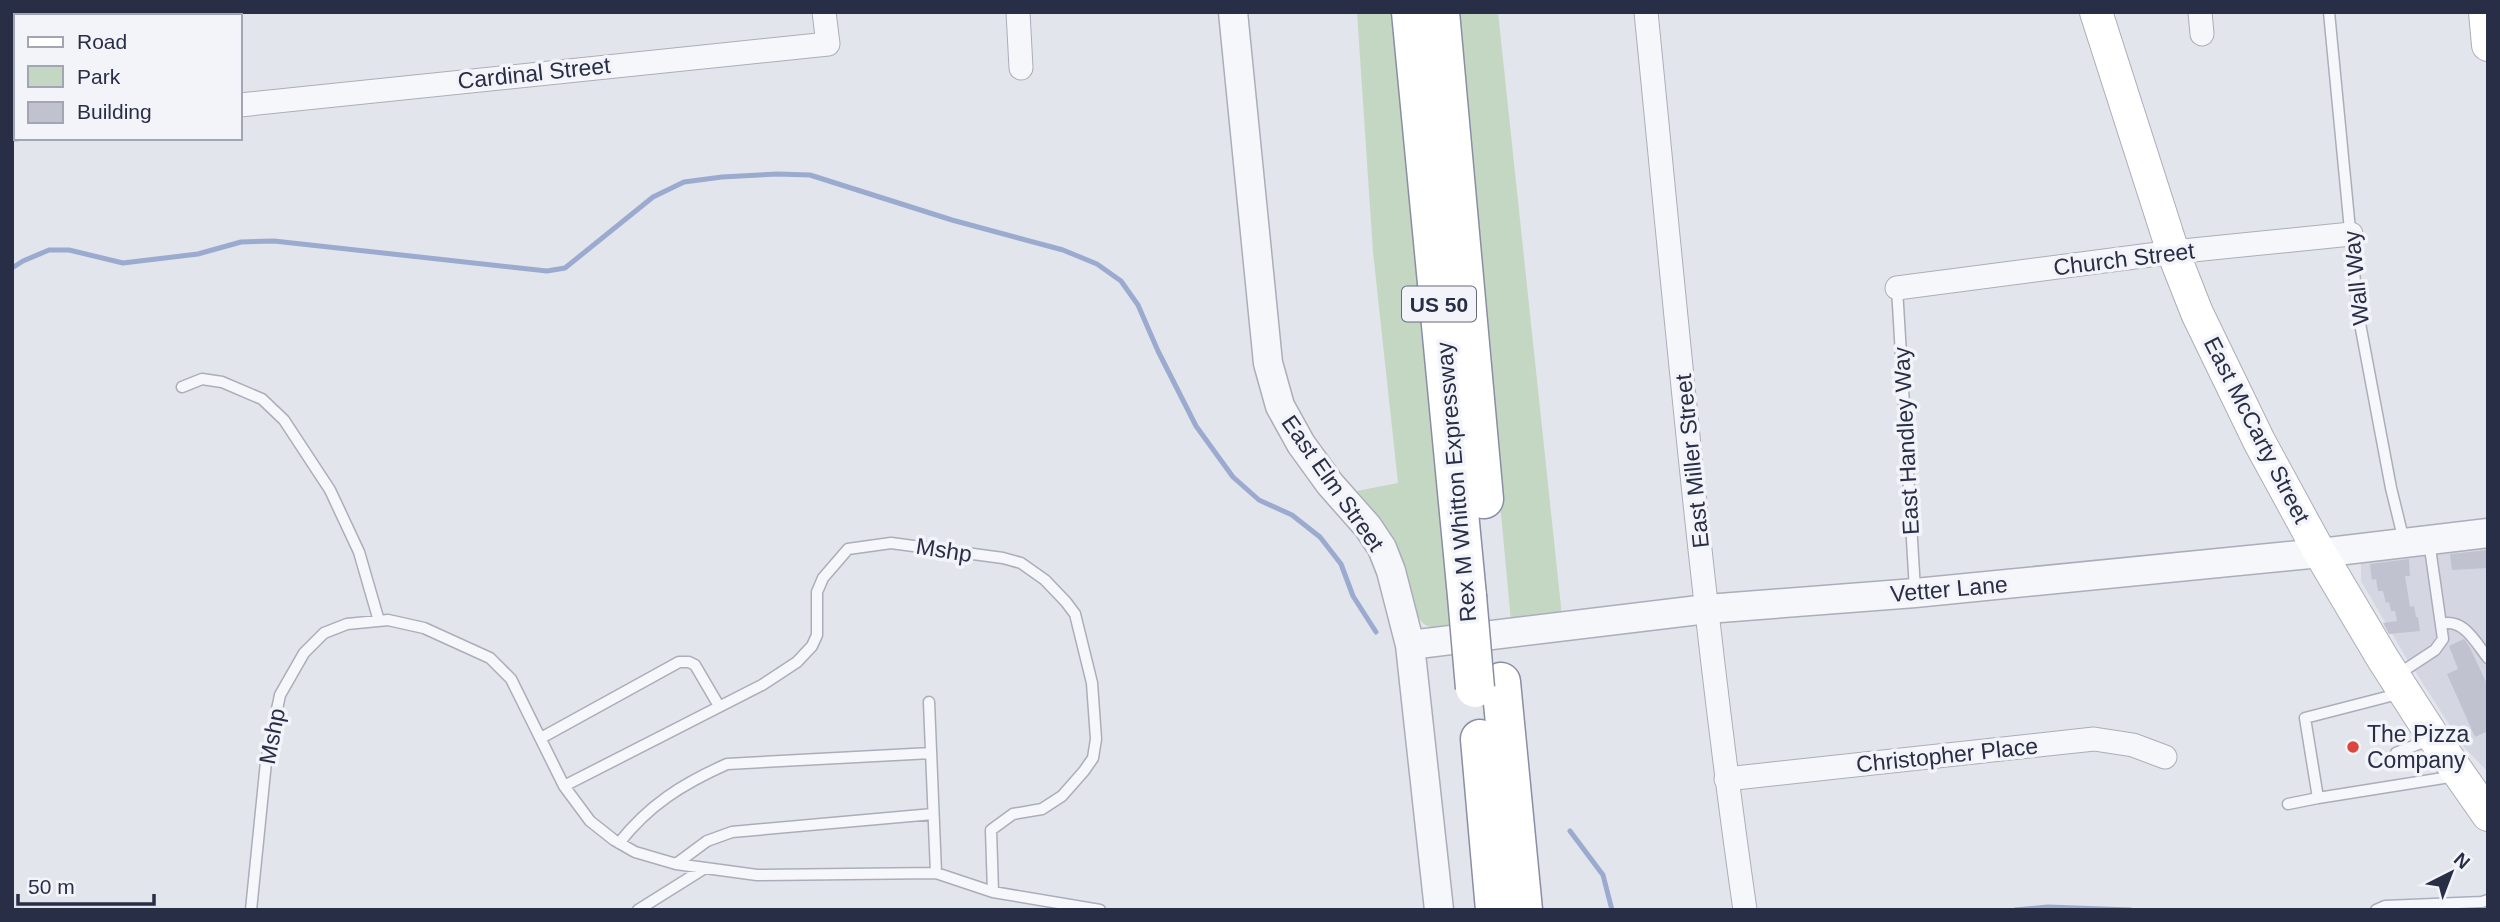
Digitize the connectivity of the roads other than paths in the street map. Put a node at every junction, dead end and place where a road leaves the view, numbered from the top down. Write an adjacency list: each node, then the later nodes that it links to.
1 (824, 12): 12 (street, Cardinal Street)
2 (1018, 12): 11 (street)
3 (1233, 12): 25 (street, East Elm Street)
4 (1411, 12): 21 (highway, Rex M Whitton Expressway / US 50)
5 (1440, 12): 21 (highway, Rex M Whitton Expressway / US 50)
6 (1646, 12): 22 (street, East Miller Street)
7 (2096, 12): 14 (main road, East McCarty Street)
8 (2329, 12): 13 (lane, Wall Way)
9 (2485, 12): 10 (main road)
10 (2488, 46)
11 (1021, 68)
12 (242, 105)
13 (2351, 234): 14 (street, Church Street); 18 (lane, Wall Way)
14 (2173, 252): 15 (street, Church Street); 19 (main road, East McCarty Street)
15 (1897, 288): 20 (lane, East Handley Way)
16 (182, 387): 23 (lane)
17 (2488, 533): 18 (street, Vetter Lane)
18 (2416, 540): 19 (street, Vetter Lane); 24 (lane, Wall Way)
19 (2320, 553): 20 (street, Vetter Lane); 28 (main road, East McCarty Street)
20 (1915, 593): 22 (street, Vetter Lane)
21 (1480, 594): 27 (highway, Rex M Whitton Expressway / US 50, bridge)
22 (1707, 609): 25 (street, Vetter Lane); 37 (street, East Miller Street)
23 (379, 621): 31 (lane, Mshp); 49 (lane, Mshp)
24 (2441, 625): 26 (lane); 28 (lane)
25 (1410, 645): 52 (street, East Elm Street)
26 (2488, 658)
27 (1488, 685): 53 (highway, Rex M Whitton Expressway / US 50); 54 (highway, Rex M Whitton Expressway / US 50)
28 (2400, 685): 32 (main road, East McCarty Street); 39 (lane)
29 (929, 702): 33 (lane)
30 (719, 706): 31 (lane); 38 (lane, Mshp); 47 (lane, Mshp)
31 (541, 738): 38 (lane, Mshp)
32 (2434, 738): 34 (lane); 36 (main road, East McCarty Street)
33 (931, 753): 41 (lane); 43 (lane)
34 (2396, 753)
35 (2165, 757): 37 (street, Christopher Place)
36 (2460, 775): 39 (lane); 42 (main road, East McCarty Street)
37 (1726, 779): 55 (street, East Miller Street)
38 (564, 786): 43 (lane, Mshp)
39 (2318, 798): 40 (lane)
40 (2288, 804)
41 (933, 814): 44 (lane); 46 (lane)
42 (2487, 814)
43 (619, 843): 44 (lane, Mshp)
44 (676, 864): 45 (lane, Mshp)
45 (705, 868): 46 (lane, Mshp); 50 (lane)
46 (936, 873): 47 (lane, Mshp)
47 (993, 892): 51 (lane, Mshp)
48 (2488, 900): 56 (lane)
49 (251, 910)
50 (638, 910)
51 (1100, 910)
52 (1439, 910)
53 (1495, 910)
54 (1524, 910)
55 (1745, 910)
56 (2376, 910)

